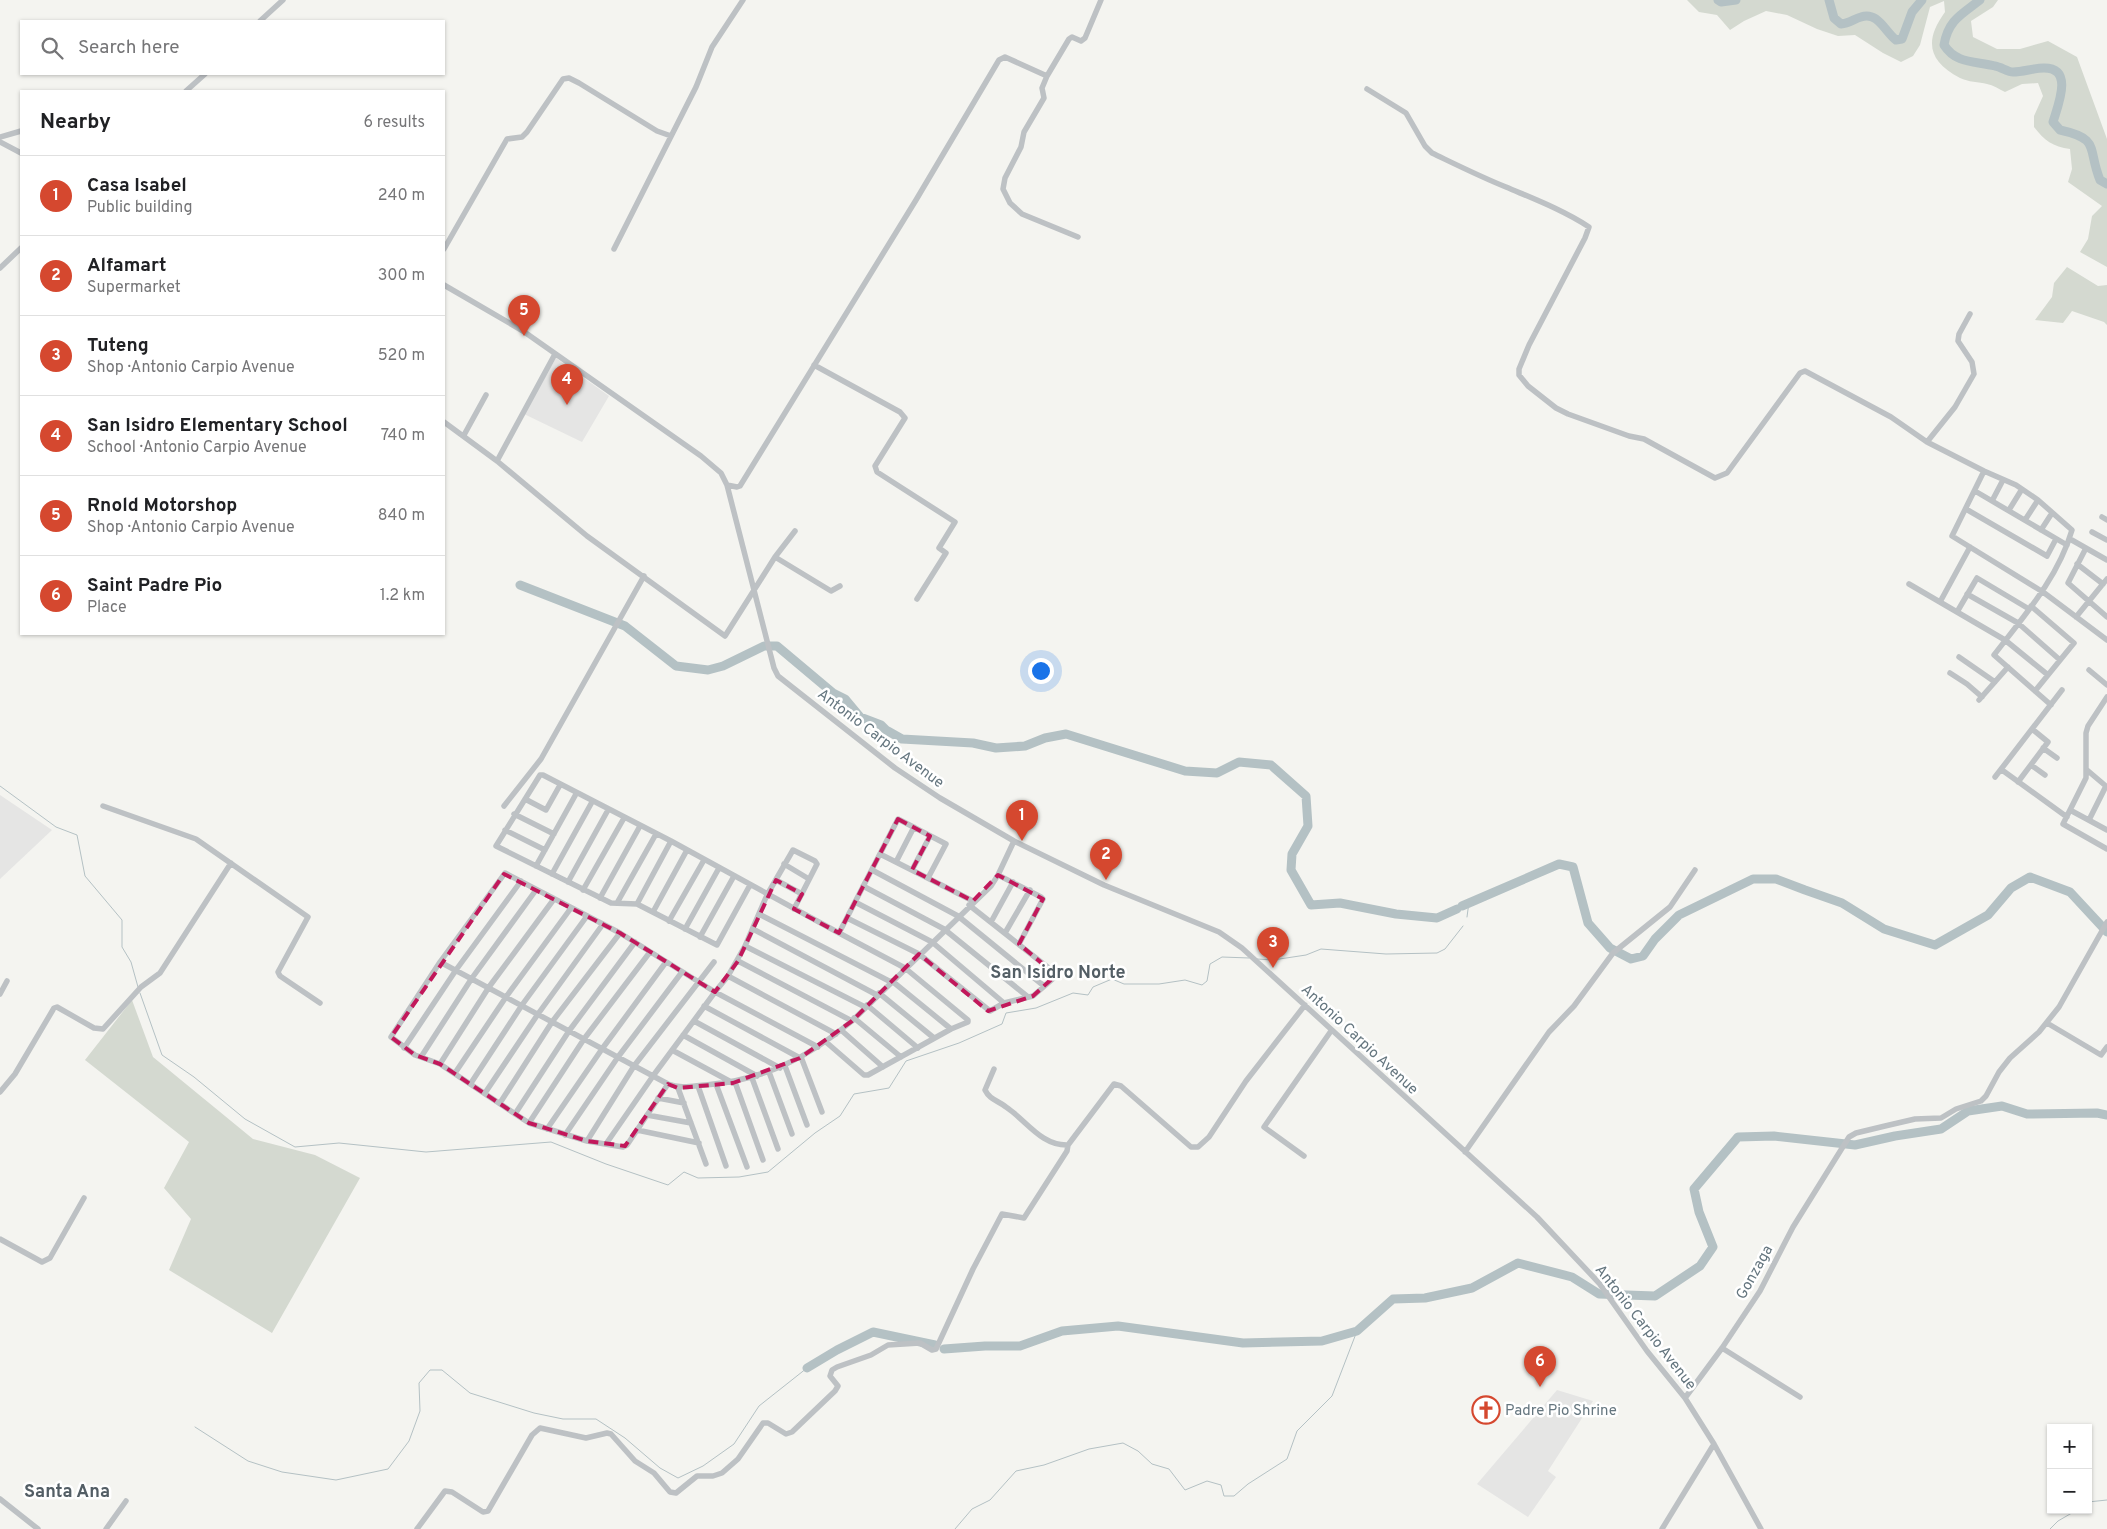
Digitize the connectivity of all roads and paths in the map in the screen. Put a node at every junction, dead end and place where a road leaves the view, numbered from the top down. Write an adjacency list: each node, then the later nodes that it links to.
1 (282, 0): 4 (street)
2 (742, 0): 10 (street)
3 (1101, 0): 6 (street)
4 (261, 20)
5 (204, 75): 8 (street)
6 (1047, 76): 14 (street); 22 (street)
7 (1367, 89): 26 (street)
8 (187, 90)
9 (20, 131): 11 (street)
10 (671, 136): 15 (street); 17 (street)
11 (0, 137)
12 (0, 142): 13 (street)
13 (20, 152)
14 (1078, 237)
15 (445, 247)
16 (20, 249): 18 (street)
17 (614, 249)
18 (0, 268)
19 (445, 286): 21 (street, Antonio Carpio Avenue)
20 (1970, 314): 26 (street)
21 (555, 354): 27 (street); 30 (street, Antonio Carpio Avenue)
22 (814, 366): 30 (street); 58 (street)
23 (486, 395): 25 (street)
24 (445, 423): 25 (street)
25 (464, 435): 27 (street)
26 (1927, 442): 28 (street)
27 (497, 461): 51 (street)
28 (1984, 471): 29 (street); 32 (street)
29 (2003, 480): 31 (street); 33 (street)
30 (727, 486): 55 (street, Antonio Carpio Avenue)
31 (2022, 489): 34 (street); 36 (street)
32 (1975, 491): 33 (street); 35 (street)
33 (1992, 500): 36 (street)
34 (2038, 500): 37 (street); 38 (street)
35 (1966, 509): 42 (street); 46 (street)
36 (2009, 510): 38 (street)
37 (2052, 513): 39 (street); 43 (street)
38 (2025, 520): 39 (street)
39 (2042, 530): 42 (street)
40 (795, 531): 48 (street)
41 (2092, 532): 44 (street)
42 (2056, 539): 45 (street)
43 (2070, 539): 45 (street); 47 (street)
44 (2107, 540)
45 (2067, 545): 56 (street)
46 (1970, 547): 56 (street); 59 (street)
47 (2086, 548): 49 (street); 50 (street)
48 (775, 557): 54 (street); 55 (street)
49 (2107, 560)
50 (2077, 564): 52 (street); 60 (street)
51 (644, 576): 55 (street); 95 (street)
52 (2105, 582): 60 (street)
53 (1909, 584): 59 (street)
54 (840, 586)
55 (754, 590): 110 (street, Antonio Carpio Avenue)
56 (2043, 592): 61 (street); 63 (street)
57 (1967, 594): 61 (street); 62 (street); 65 (street)
58 (917, 599)
59 (1940, 602): 62 (street)
60 (2090, 602): 63 (street); 64 (street)
61 (2030, 608): 65 (street); 69 (street)
62 (1956, 612): 66 (street)
63 (2076, 617): 67 (street)
64 (2107, 617)
65 (2018, 624): 66 (street); 69 (street)
66 (2005, 640): 70 (street); 73 (street)
67 (2107, 640)
68 (1960, 657): 74 (street)
69 (2060, 660): 73 (street)
70 (2008, 667): 74 (street); 77 (street)
71 (2090, 670): 75 (street)
72 (1950, 673): 74 (street)
73 (2048, 675): 77 (street)
74 (1995, 682)
75 (2107, 685)
76 (2062, 690): 79 (street)
77 (2035, 691): 79 (street)
78 (2107, 698): 85 (street)
79 (2051, 705): 80 (street)
80 (2032, 729): 81 (street); 84 (street)
81 (2043, 748): 82 (street); 83 (street)
82 (2057, 758)
83 (2030, 765): 86 (street); 88 (street)
84 (2002, 770): 87 (street); 88 (street)
85 (2087, 770): 90 (street); 97 (street)
86 (2045, 775)
87 (1995, 777)
88 (2018, 782): 99 (street)
89 (560, 785): 91 (street); 92 (street); 92 (street)
90 (2106, 786): 101 (street)
91 (576, 794): 93 (street); 106 (street)
92 (524, 799): 98 (street)
93 (592, 802): 96 (street); 124 (street)
94 (103, 806): 117 (street)
95 (504, 806)
96 (608, 810): 100 (street); 131 (street)
97 (2070, 810): 99 (street); 101 (street)
98 (514, 814): 104 (street); 106 (street)
99 (2067, 816): 111 (street)
100 (624, 818): 102 (street); 136 (street)
101 (2089, 820): 105 (street)
102 (640, 826): 107 (street); 140 (street)
103 (914, 828): 108 (street); 114 (street); 116 (street)
104 (505, 830): 112 (street); 119 (street)
105 (2107, 830)
106 (554, 834): 112 (street)
107 (656, 834): 109 (street); 143 (street)
108 (930, 836): 122 (street); 127 (street)
109 (671, 841): 113 (street); 145 (street)
110 (1014, 841): 125 (street); 192 (street, Antonio Carpio Avenue)
111 (2107, 849)
112 (545, 850): 119 (street)
113 (687, 850): 115 (street); 148 (street)
114 (880, 854): 116 (street); 121 (street)
115 (704, 860): 120 (street); 153 (street)
116 (896, 862): 122 (street)
117 (231, 863): 190 (street); 233 (street)
118 (784, 864): 128 (street); 128 (street); 129 (street)
119 (536, 866): 124 (street)
120 (719, 868): 126 (street); 157 (street)
121 (872, 870): 134 (street); 151 (street)
122 (912, 870): 127 (street)
123 (1696, 870): 253 (street)
124 (552, 874): 131 (street)
125 (998, 875): 132 (street); 144 (street)
126 (734, 876): 133 (street); 163 (street)
127 (928, 878): 144 (street)
128 (809, 879): 138 (street)
129 (776, 880): 138 (street); 139 (street)
130 (521, 882): 135 (street); 171 (street); 175 (street)
131 (568, 882): 136 (street)
132 (1013, 882): 137 (street); 154 (street)
133 (750, 885): 139 (street); 163 (street)
134 (863, 886): 142 (street); 159 (street)
135 (536, 890): 141 (street); 178 (street)
136 (583, 890): 140 (street)
137 (1030, 890): 162 (street); 166 (street)
138 (802, 894): 147 (street)
139 (767, 895): 147 (street); 149 (street)
140 (600, 898): 143 (street)
141 (554, 899): 146 (street); 183 (street)
142 (855, 902): 152 (street); 165 (street)
143 (617, 903): 145 (street)
144 (971, 903): 151 (street); 154 (street)
145 (637, 904): 148 (street)
146 (571, 908): 150 (street); 187 (street)
147 (794, 909): 161 (street)
148 (653, 912): 153 (street)
149 (760, 914): 158 (street); 181 (street)
150 (587, 916): 156 (street); 191 (street)
151 (958, 916): 159 (street); 182 (street)
152 (847, 918): 161 (street); 169 (street)
153 (669, 921): 157 (street)
154 (991, 922): 162 (street)
155 (2107, 923): 199 (street)
156 (603, 924): 160 (street); 195 (street)
157 (685, 929): 163 (street)
158 (753, 929): 167 (street); 186 (street)
159 (944, 930): 165 (street); 188 (street)
160 (620, 933): 164 (street); 198 (street)
161 (839, 933): 174 (street)
162 (1005, 933): 166 (street)
163 (700, 937)
164 (635, 942): 168 (street); 201 (street)
165 (932, 942): 169 (street); 189 (street)
166 (1019, 944): 182 (street)
167 (745, 946): 170 (street); 194 (street)
168 (650, 952): 172 (street); 206 (street)
169 (919, 954): 174 (street); 189 (street)
170 (738, 961): 177 (street); 196 (street)
171 (440, 962): 175 (street); 210 (street)
172 (666, 962): 176 (street); 212 (street)
173 (714, 962): 180 (street)
174 (905, 968): 181 (street); 200 (street)
175 (456, 970): 178 (street); 210 (street)
176 (682, 972): 180 (street); 215 (street)
177 (728, 976): 184 (street); 203 (street)
178 (472, 978): 183 (street); 214 (street)
179 (7, 981): 185 (street)
180 (698, 982): 184 (street); 219 (street)
181 (891, 982): 186 (street); 200 (street)
182 (1044, 986): 188 (street)
183 (489, 988): 187 (street); 218 (street)
184 (715, 992): 193 (street); 208 (street)
185 (0, 994)
186 (878, 994): 194 (street); 205 (street)
187 (506, 997): 191 (street); 224 (street)
188 (1028, 997): 189 (street)
189 (1004, 1002)
190 (320, 1003)
191 (522, 1005): 195 (street); 227 (street)
192 (1305, 1005): 202 (street, Antonio Carpio Avenue); 251 (street)
193 (704, 1006): 197 (street); 217 (street)
194 (866, 1006): 196 (street); 211 (street)
195 (538, 1014): 198 (street); 234 (street)
196 (853, 1020): 203 (street); 216 (street)
197 (694, 1021): 204 (street); 220 (street)
198 (552, 1022): 201 (street); 236 (street)
199 (2046, 1023): 209 (street); 261 (street, Gonzaga)
200 (951, 1029): 205 (street)
201 (569, 1031): 206 (street); 239 (street)
202 (1332, 1031): 253 (street, Antonio Carpio Avenue); 254 (street)
203 (838, 1032): 207 (street); 221 (street)
204 (683, 1035): 213 (street); 226 (street)
205 (934, 1038): 211 (street)
206 (584, 1039): 212 (street); 241 (street)
207 (826, 1042): 208 (street); 221 (street)
208 (818, 1047): 217 (street)
209 (2107, 1047)
210 (404, 1048): 214 (street)
211 (918, 1048): 216 (street)
212 (602, 1049): 215 (street); 244 (street)
213 (672, 1050): 225 (street); 228 (street)
214 (420, 1057): 218 (street)
215 (618, 1057): 219 (street); 247 (street)
216 (901, 1057): 221 (street)
217 (801, 1058): 220 (street); 238 (street)
218 (440, 1064): 224 (street)
219 (634, 1066): 225 (street); 248 (street)
220 (783, 1066): 223 (street); 243 (street)
221 (883, 1067)
222 (994, 1069): 251 (street)
223 (769, 1072): 226 (street); 246 (street)
224 (455, 1073): 227 (street)
225 (653, 1076): 229 (street); 250 (street)
226 (755, 1077): 228 (street); 252 (street)
227 (471, 1083): 234 (street)
228 (734, 1083): 230 (street); 255 (street)
229 (668, 1084): 232 (street); 235 (street)
230 (716, 1084): 231 (street); 258 (street)
231 (698, 1086): 232 (street); 257 (street)
232 (678, 1088): 237 (street)
233 (0, 1092)
234 (485, 1093): 236 (street)
235 (658, 1098): 237 (street); 240 (street)
236 (500, 1103): 239 (street)
237 (684, 1103): 242 (street)
238 (822, 1112)
239 (516, 1114): 241 (street)
240 (647, 1115): 242 (street); 245 (street)
241 (529, 1123): 244 (street)
242 (691, 1123): 249 (street)
243 (807, 1125)
244 (547, 1129): 247 (street)
245 (637, 1130): 249 (street); 250 (street)
246 (792, 1134)
247 (565, 1135): 248 (street)
248 (586, 1141): 250 (street)
249 (699, 1143): 256 (street)
250 (606, 1144)
251 (1068, 1144): 269 (street)
252 (778, 1149)
253 (1465, 1152): 263 (street, Antonio Carpio Avenue)
254 (1304, 1156)
255 (763, 1160)
256 (706, 1164)
257 (726, 1166)
258 (746, 1167)
259 (84, 1198): 260 (street)
260 (0, 1239)
261 (1722, 1348): 262 (street); 263 (street, Gonzaga)
262 (1800, 1397)
263 (1685, 1398): 264 (street, Antonio Carpio Avenue)
264 (1714, 1444): 270 (street); 271 (street, Antonio Carpio Avenue)
265 (0, 1499): 267 (street)
266 (126, 1501): 268 (street)
267 (38, 1529)
268 (106, 1529)
269 (417, 1529)
270 (1662, 1529)
271 (1761, 1529)

